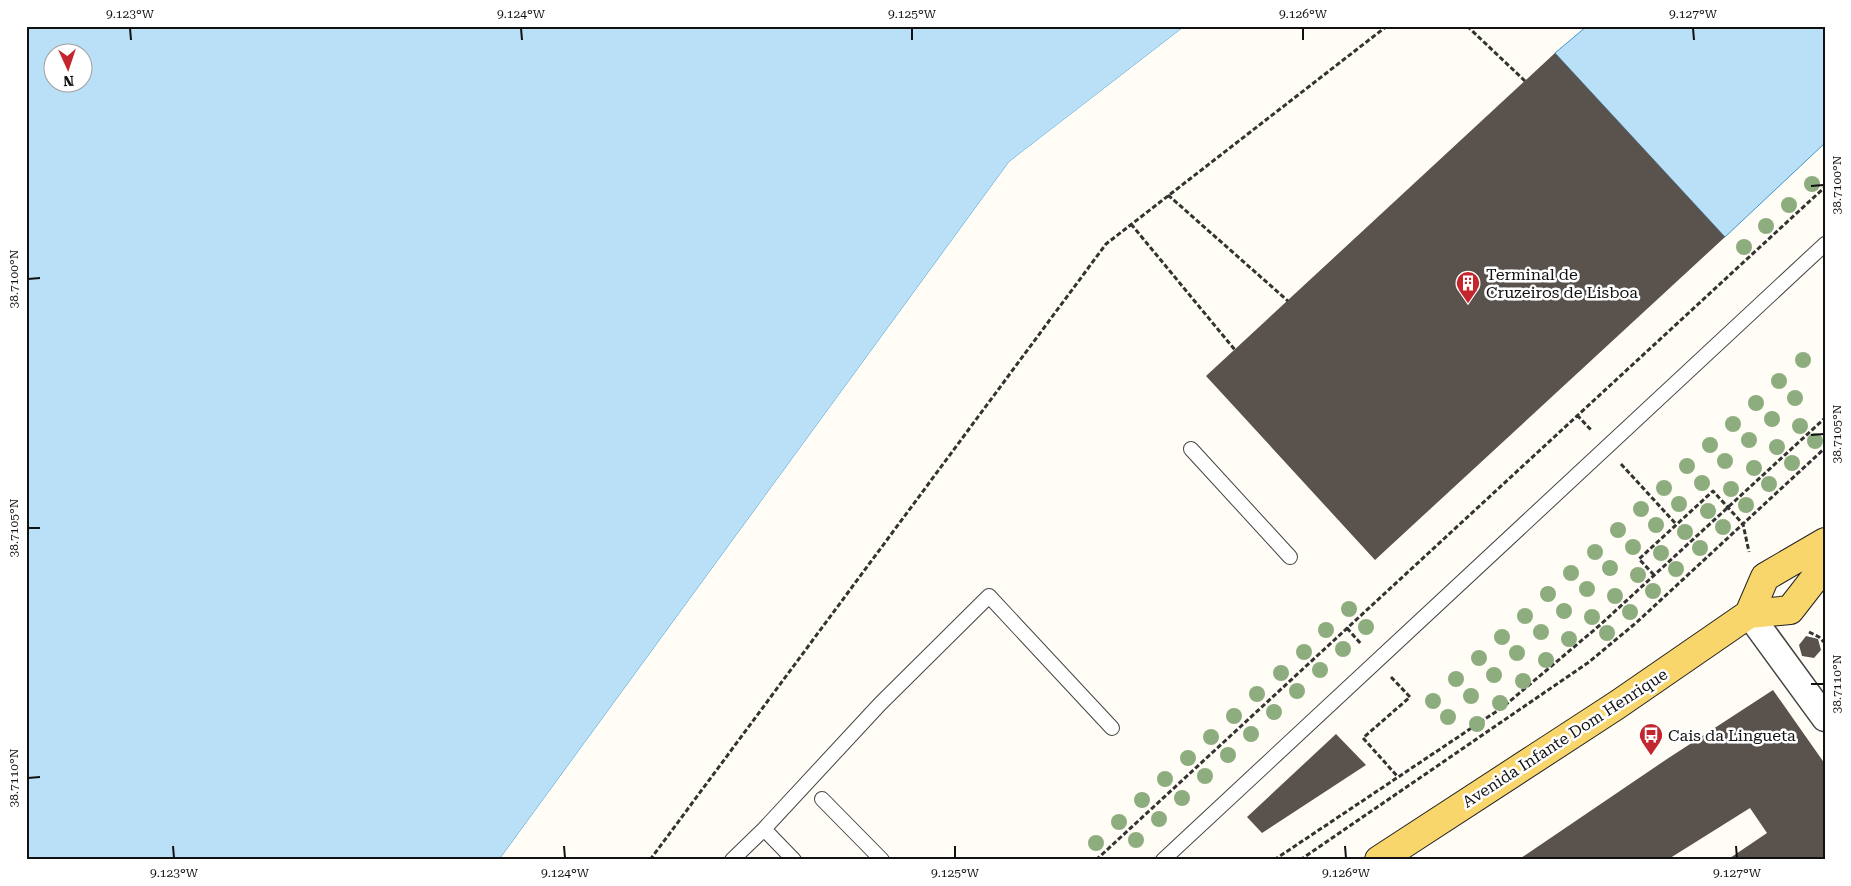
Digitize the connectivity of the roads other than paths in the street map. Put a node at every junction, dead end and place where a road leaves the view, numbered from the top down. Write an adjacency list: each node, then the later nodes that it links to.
1 (1825, 244): 14 (lane)
2 (1191, 448): 4 (lane)
3 (1825, 542): 6 (main road)
4 (1290, 558)
5 (1825, 565): 6 (main road, Avenida Infante Dom Henrique)
6 (1749, 614): 7 (street); 15 (main road, Avenida Infante Dom Henrique)
7 (1825, 718)
8 (1112, 728): 10 (lane)
9 (822, 800): 13 (lane)
10 (764, 829): 11 (lane); 12 (lane)
11 (732, 860)
12 (794, 860)
13 (882, 860)
14 (1163, 860)
15 (1379, 860)

